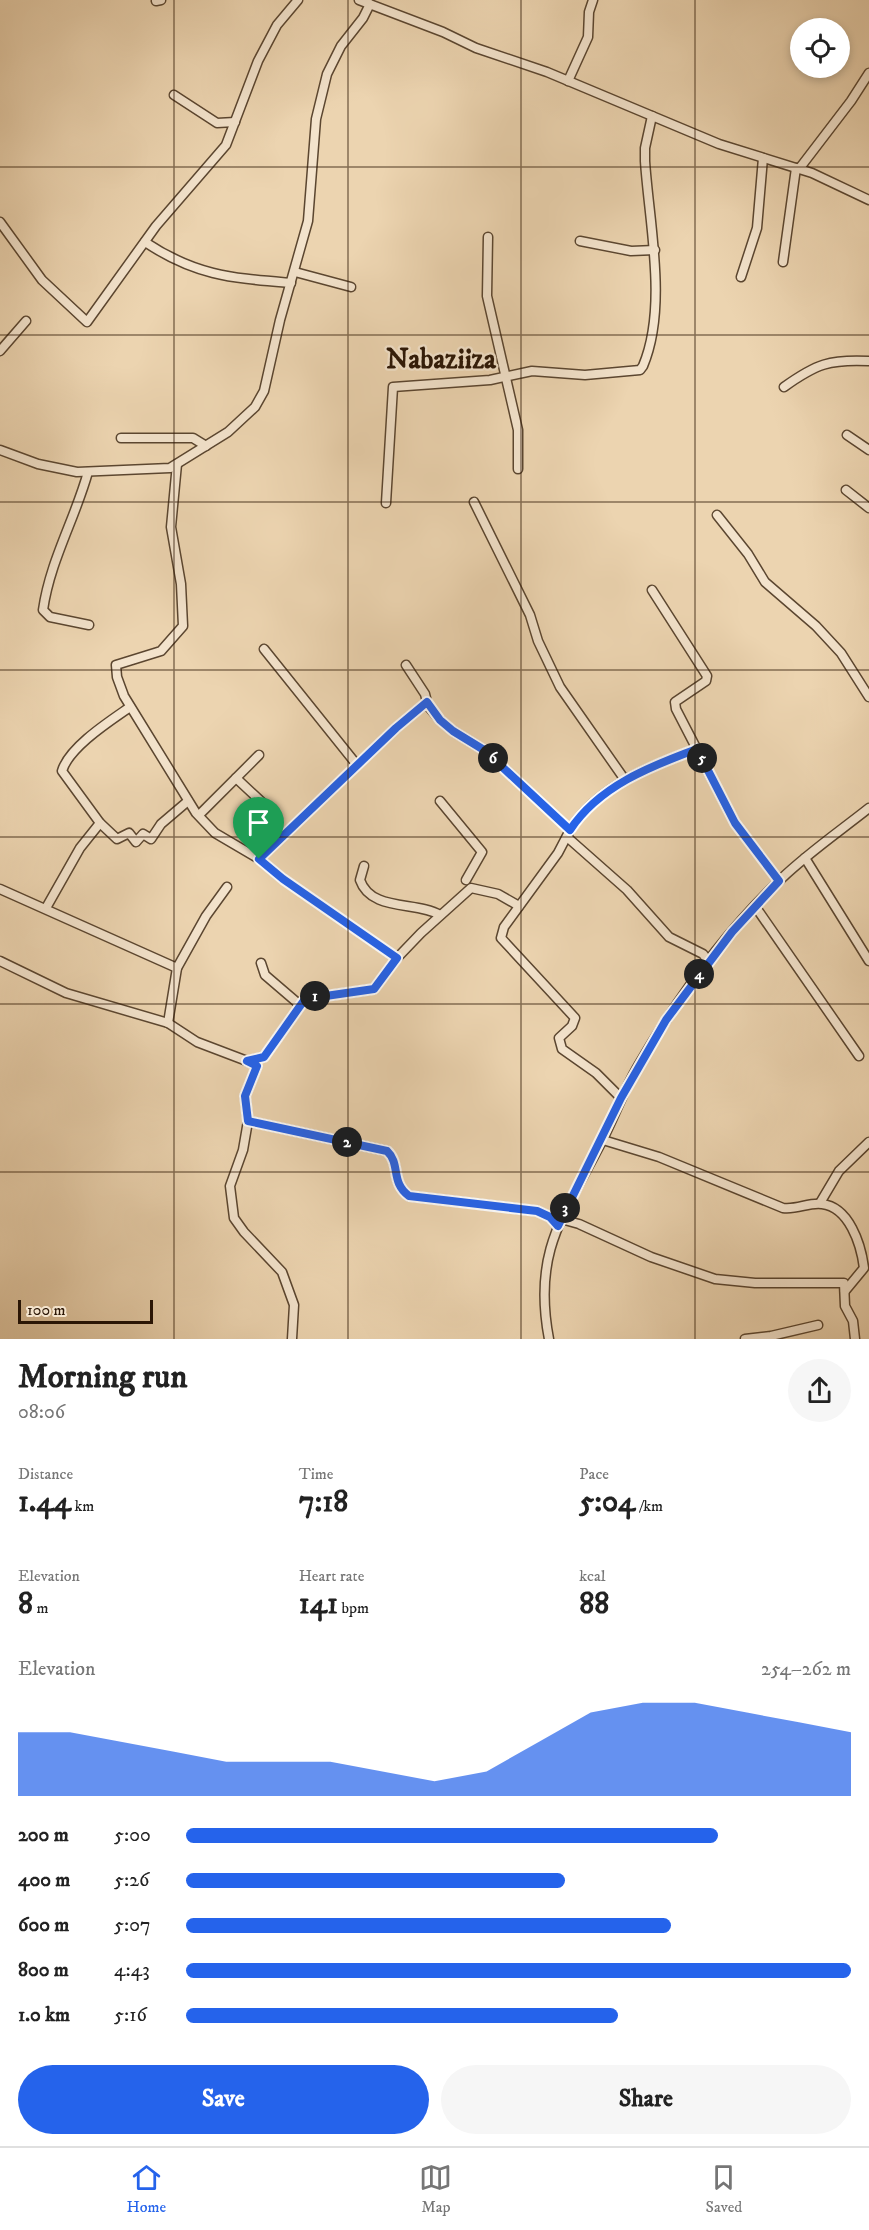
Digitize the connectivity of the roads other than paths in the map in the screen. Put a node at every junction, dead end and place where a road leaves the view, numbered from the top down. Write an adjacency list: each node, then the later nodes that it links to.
1 (298, 0): 9 (street)
2 (359, 0): 4 (street)
3 (593, 0): 6 (street)
4 (370, 4): 6 (street); 19 (street)
5 (869, 73): 11 (street)
6 (568, 81): 8 (street)
7 (174, 95): 9 (street)
8 (652, 116): 10 (street); 17 (street)
9 (235, 122): 16 (street)
10 (763, 158): 11 (street); 20 (street)
11 (798, 168): 12 (street); 18 (street)
12 (869, 200)
13 (0, 222): 16 (street)
14 (488, 237): 26 (street)
15 (580, 241): 17 (street)
16 (145, 242): 21 (street)
17 (655, 250): 26 (street)
18 (783, 262)
19 (295, 272): 21 (street); 22 (street)
20 (741, 278)
21 (291, 283): 30 (street)
22 (351, 287)
23 (26, 321): 24 (street)
24 (0, 351)
25 (869, 361): 27 (street)
26 (506, 375): 34 (street); 38 (street)
27 (784, 387)
28 (847, 435): 32 (street)
29 (121, 438): 30 (street)
30 (206, 446): 33 (street)
31 (0, 450): 35 (street)
32 (869, 450)
33 (177, 464): 35 (street); 47 (street)
34 (518, 469)
35 (88, 472): 42 (street)
36 (846, 490): 39 (street)
37 (474, 502): 52 (street)
38 (386, 503)
39 (869, 508)
40 (717, 515): 45 (street)
41 (652, 590): 48 (street)
42 (89, 626)
43 (264, 649): 50 (street)
44 (406, 665): 46 (street)
45 (869, 696)
46 (427, 702): 50 (street); 59 (street)
47 (130, 707): 53 (street); 58 (street)
48 (697, 749): 52 (street); 64 (street)
49 (259, 755): 51 (street)
50 (357, 765): 61 (street)
51 (236, 778): 55 (street); 57 (street)
52 (625, 780): 59 (street)
53 (188, 801): 57 (street); 58 (street)
54 (440, 801): 63 (street)
55 (266, 806)
56 (869, 808): 60 (street)
57 (198, 815): 61 (street)
58 (100, 823): 69 (street)
59 (569, 833): 67 (street); 74 (street)
60 (805, 858): 64 (street); 73 (street)
61 (259, 859): 71 (street)
62 (364, 866): 70 (street)
63 (466, 880)
64 (779, 881): 68 (street)
65 (227, 887): 76 (street)
66 (0, 889): 69 (street)
67 (519, 906): 70 (street); 81 (street)
68 (755, 906): 74 (street); 79 (street)
69 (46, 908): 76 (street)
70 (440, 915): 71 (street)
71 (397, 958): 77 (street)
72 (0, 961): 78 (street)
73 (869, 961)
74 (709, 962): 81 (street)
75 (261, 963): 77 (street)
76 (177, 968): 78 (street)
77 (300, 1005): 80 (street)
78 (168, 1023): 80 (street)
79 (860, 1056)
80 (247, 1061): 82 (street)
81 (621, 1098): 83 (street)
82 (248, 1121): 86 (street); 90 (street)
83 (603, 1140): 85 (street); 86 (street)
84 (869, 1142): 85 (street)
85 (820, 1203): 87 (street)
86 (559, 1222): 88 (street); 91 (street)
87 (866, 1257): 88 (street)
88 (845, 1291): 93 (street)
89 (818, 1325): 92 (street)
90 (292, 1339)
91 (549, 1339)
92 (745, 1339)
93 (855, 1339)

